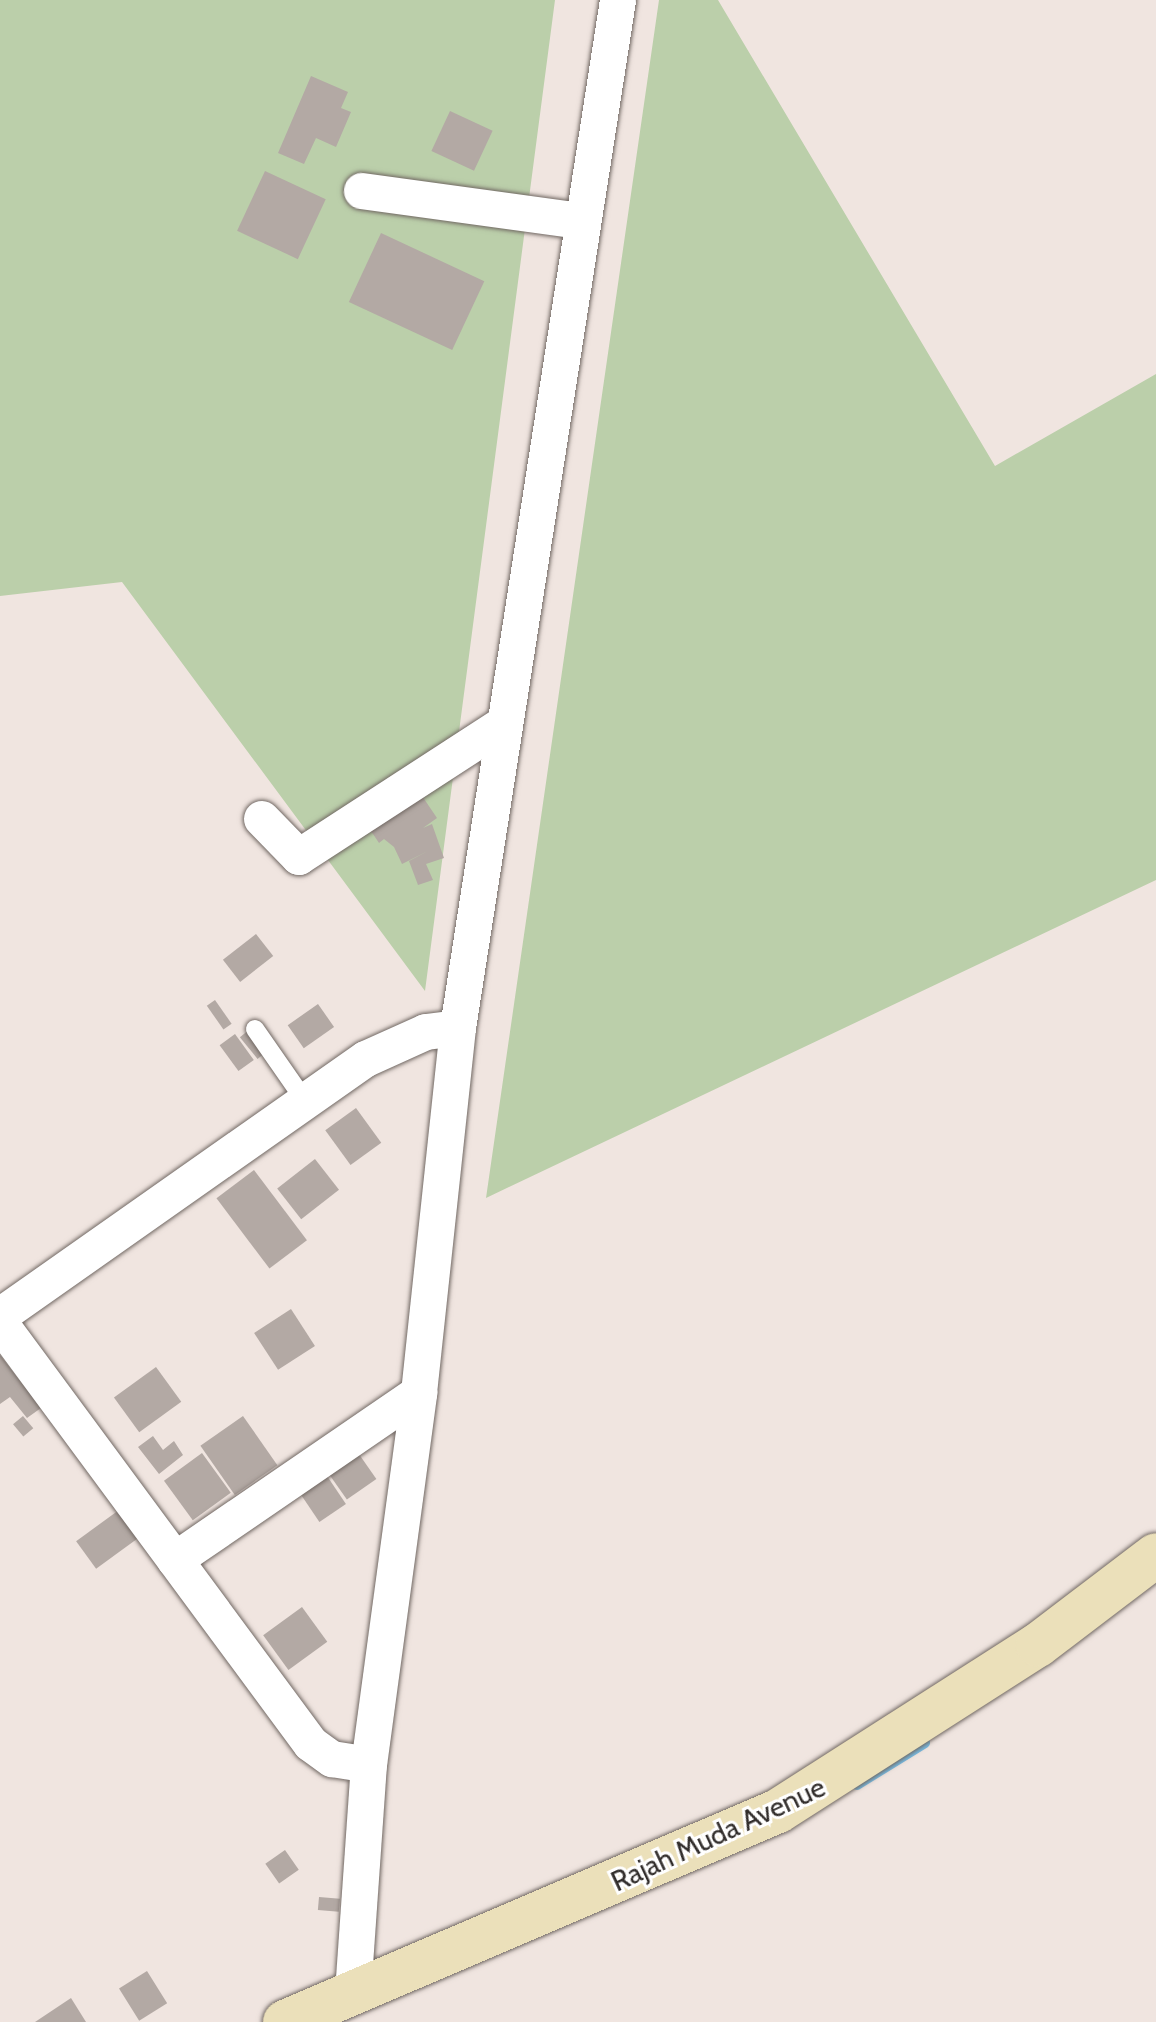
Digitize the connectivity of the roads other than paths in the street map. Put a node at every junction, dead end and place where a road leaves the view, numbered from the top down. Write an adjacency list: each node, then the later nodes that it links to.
1 (618, 0): 3 (street)
2 (362, 191): 3 (street)
3 (580, 221): 4 (street)
4 (501, 726): 5 (street); 6 (street)
5 (262, 819)
6 (458, 1028): 8 (street); 11 (street)
7 (255, 1029): 8 (lane)
8 (305, 1101): 9 (street)
9 (0, 1316)
10 (0, 1323): 13 (street)
11 (419, 1393): 13 (street); 14 (street)
12 (1156, 1555): 15 (street, Rajah Muda Avenue)
13 (175, 1560): 14 (street)
14 (369, 1765): 15 (street)
15 (318, 2011)

